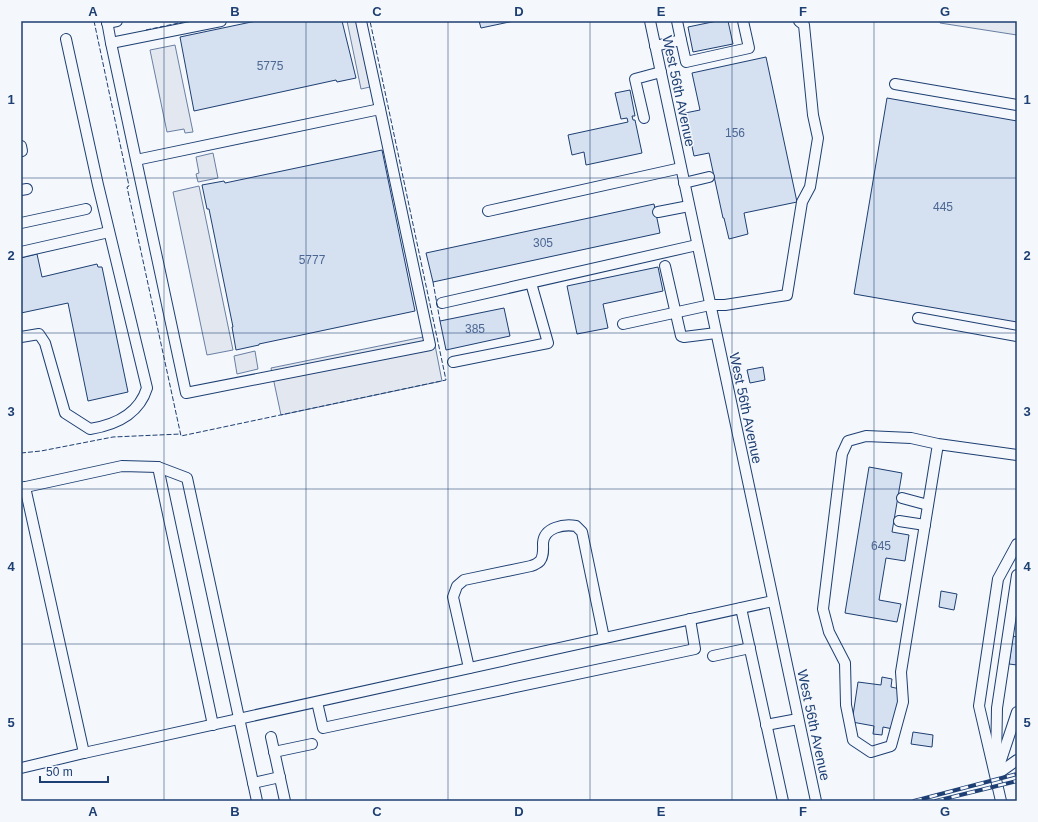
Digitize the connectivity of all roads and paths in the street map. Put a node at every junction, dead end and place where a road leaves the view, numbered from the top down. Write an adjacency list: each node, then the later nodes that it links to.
1 (117, 21): 8 (street)
2 (221, 21): 11 (street)
3 (361, 21): 16 (street)
4 (650, 21): 12 (street, West 56th Avenue)
5 (677, 21): 10 (street)
6 (743, 21): 10 (street)
7 (800, 21): 33 (street)
8 (107, 22): 11 (street)
9 (66, 39): 27 (street)
10 (681, 40): 12 (street)
11 (111, 43): 18 (street)
12 (655, 46): 13 (street, West 56th Avenue)
13 (661, 72): 17 (street); 19 (street, West 56th Avenue)
14 (895, 84): 15 (street)
15 (1017, 104)
16 (380, 109): 18 (street); 18 (street)
17 (644, 118)
18 (136, 160)
19 (681, 168): 21 (street, West 56th Avenue); 24 (street)
20 (709, 177): 21 (street)
21 (684, 183): 22 (street, West 56th Avenue)
22 (689, 206): 25 (street); 28 (street, West 56th Avenue)
23 (86, 209): 26 (street)
24 (488, 211)
25 (658, 212)
26 (21, 223)
27 (109, 232): 29 (street); 39 (street)
28 (697, 245): 31 (street); 33 (street, West 56th Avenue)
29 (21, 252)
30 (665, 266): 34 (street)
31 (531, 283): 32 (street); 40 (street)
32 (442, 303)
33 (710, 305): 34 (street); 37 (street, West 56th Avenue)
34 (675, 314): 36 (street); 37 (street)
35 (918, 318): 38 (street)
36 (623, 324)
37 (716, 332): 51 (street, West 56th Avenue)
38 (1017, 336)
39 (21, 338)
40 (453, 362)
41 (938, 444): 42 (street); 46 (street); 48 (street)
42 (1017, 455)
43 (158, 467): 44 (street); 61 (street); 62 (street)
44 (23, 488): 67 (street)
45 (902, 498): 46 (street)
46 (928, 505): 48 (street)
47 (899, 521): 48 (street)
48 (924, 525)
49 (1017, 544): 70 (street)
50 (1017, 575): 70 (street)
51 (773, 601): 52 (street); 60 (street, West 56th Avenue)
52 (741, 608): 53 (street); 55 (street)
53 (690, 619): 54 (street); 58 (street)
54 (604, 638): 57 (street); 57 (street)
55 (750, 648): 56 (street); 63 (street)
56 (713, 656)
57 (469, 668): 58 (street)
58 (317, 702): 61 (street)
59 (1017, 712): 70 (street)
60 (798, 718): 63 (street); 76 (street, West 56th Avenue)
61 (238, 719): 62 (street); 72 (street)
62 (213, 725): 67 (street)
63 (766, 725): 75 (street)
64 (271, 737): 66 (street)
65 (312, 744): 66 (street)
66 (274, 752): 71 (street)
67 (84, 753): 69 (street)
68 (1017, 760): 70 (street)
69 (21, 768)
70 (996, 775): 77 (street)
71 (280, 778): 72 (street); 74 (street)
72 (253, 783): 73 (street)
73 (257, 801)
74 (285, 801)
75 (783, 801)
76 (816, 801)
77 (1001, 801)

